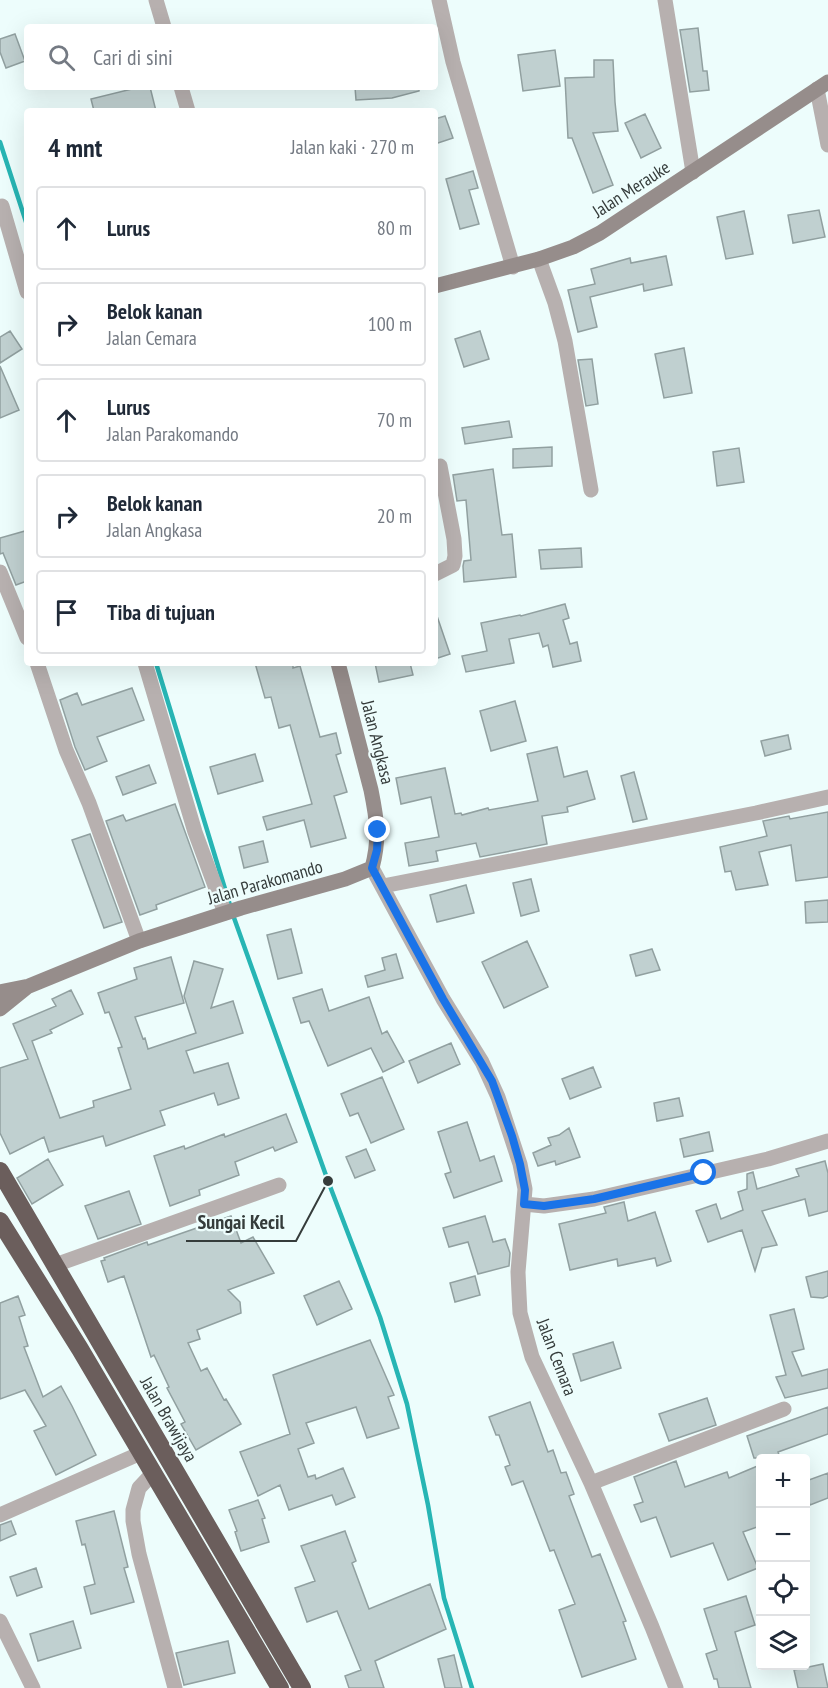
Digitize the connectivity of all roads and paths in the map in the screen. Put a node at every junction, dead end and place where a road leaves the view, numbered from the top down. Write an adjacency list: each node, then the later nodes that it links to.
1 (156, 0): 4 (street)
2 (440, 0): 12 (street)
3 (665, 0): 9 (street)
4 (163, 24)
5 (823, 85): 8 (street); 9 (street, Jalan Merauke)
6 (182, 90): 7 (street)
7 (187, 108)
8 (828, 146)
9 (693, 172): 11 (street, Jalan Merauke)
10 (2, 206): 13 (street)
11 (539, 259): 12 (street, Jalan Merauke); 16 (street)
12 (513, 267): 14 (street, Jalan Merauke)
13 (24, 282)
14 (438, 285)
15 (440, 466): 18 (street)
16 (591, 490)
17 (0, 572): 19 (street)
18 (438, 572)
19 (24, 631)
20 (38, 666): 27 (street)
21 (146, 666): 26 (street)
22 (339, 666): 24 (street, Jalan Angkasa)
23 (828, 797): 25 (street)
24 (372, 868): 25 (street); 26 (street, Jalan Parakomando)
25 (383, 886): 34 (street, Jalan Cemara)
26 (232, 911): 27 (street, Jalan Parakomando)
27 (140, 941): 28 (street, Jalan Parakomando)
28 (29, 986): 29 (street, Jalan Parakomando); 30 (street, Jalan Parakomando)
29 (0, 992)
30 (0, 1009)
31 (828, 1141): 34 (street)
32 (0, 1171): 36 (highway, Jalan Brawijaya)
33 (279, 1185): 36 (street)
34 (524, 1204): 40 (street, Jalan Cemara)
35 (0, 1221): 38 (highway)
36 (55, 1265): 43 (highway, Jalan Brawijaya)
37 (784, 1409): 40 (street)
38 (141, 1453): 39 (highway); 41 (street)
39 (154, 1472): 44 (highway); 46 (street)
40 (591, 1483): 48 (street, Jalan Cemara)
41 (0, 1515)
42 (0, 1621): 45 (street)
43 (292, 1671): 44 (highway); 47 (highway, Jalan Brawijaya)
44 (278, 1684)
45 (33, 1688)
46 (175, 1688)
47 (302, 1688)
48 (676, 1688)

